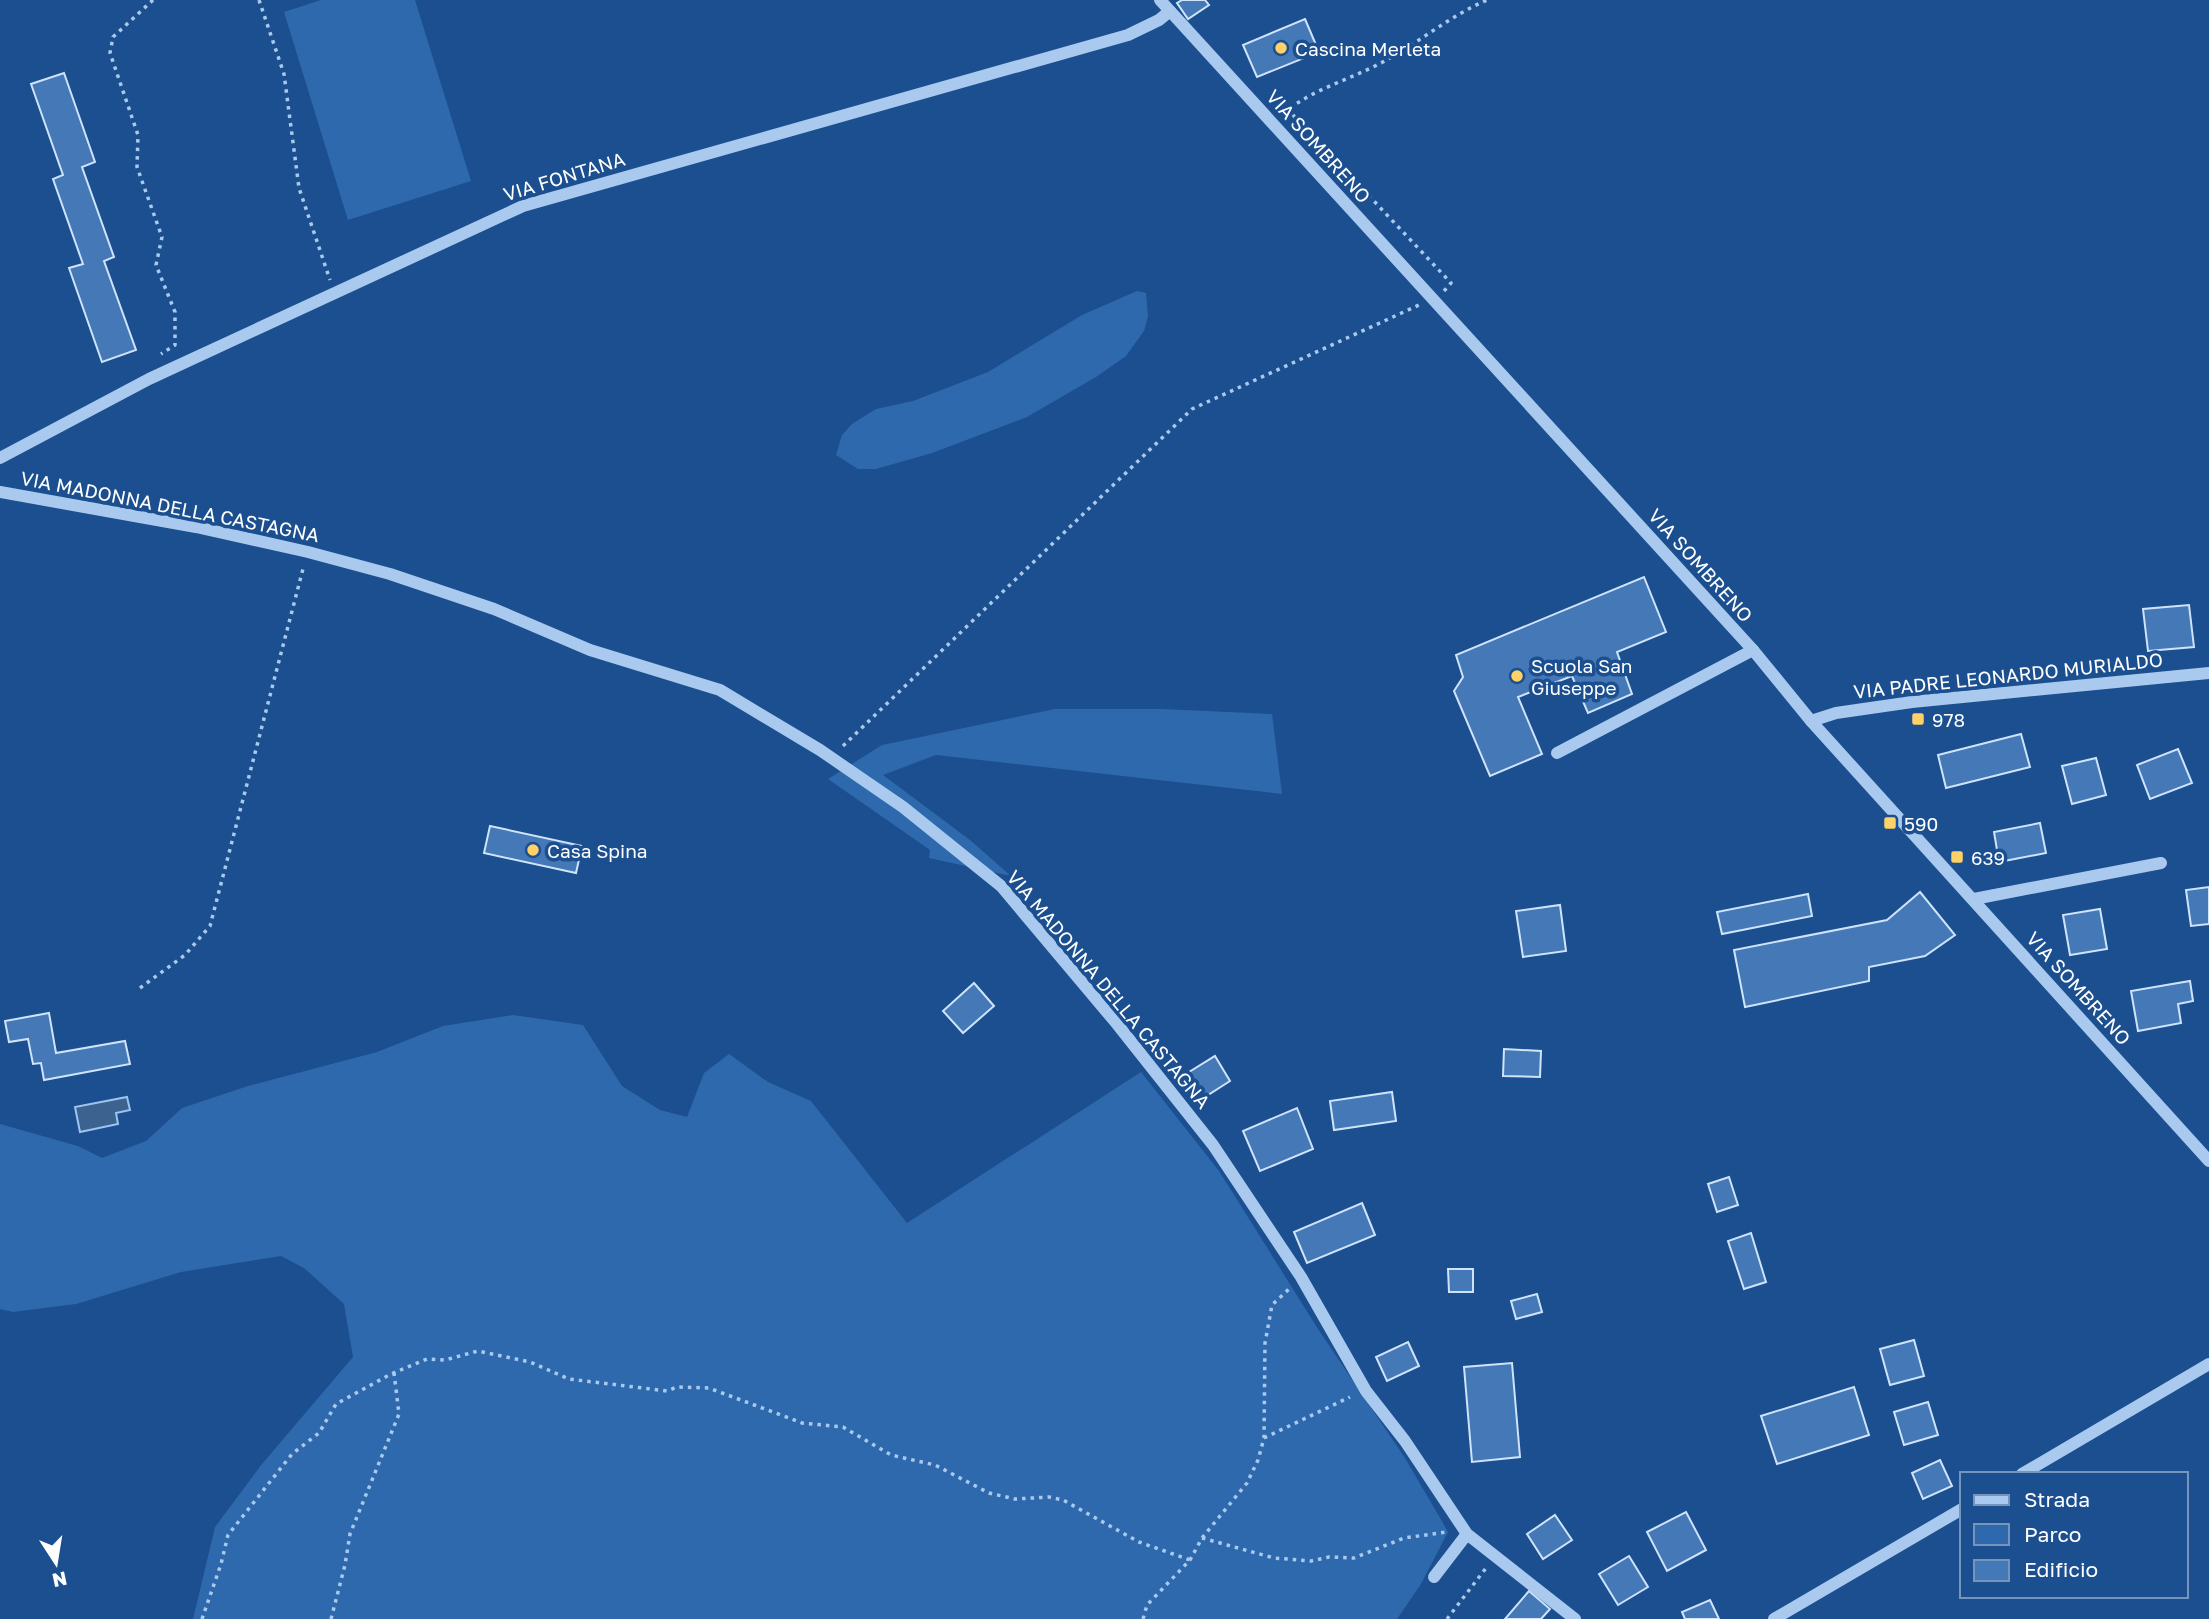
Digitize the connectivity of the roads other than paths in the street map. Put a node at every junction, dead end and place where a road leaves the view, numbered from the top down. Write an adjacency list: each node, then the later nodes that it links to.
1 (1160, 0): 2 (street, VIA SOMBRENO)
2 (1170, 11): 3 (street, VIA FONTANA); 5 (street, VIA SOMBRENO)
3 (0, 458)
4 (0, 492): 15 (street, VIA MADONNA DELLA CASTAGNA)
5 (1752, 650): 7 (street, VIA SOMBRENO); 8 (street)
6 (2209, 673): 7 (street, VIA PADRE LEONARDO MURIALDO)
7 (1811, 721): 10 (street, VIA SOMBRENO)
8 (1557, 753)
9 (2161, 863): 10 (street)
10 (1974, 899): 11 (street, VIA SOMBRENO)
11 (2209, 1161)
12 (2209, 1364): 13 (street)
13 (2025, 1472)
14 (1960, 1510): 18 (street)
15 (1464, 1529): 16 (street); 17 (street, VIA MADONNA DELLA CASTAGNA)
16 (1434, 1577)
17 (1576, 1619)
18 (1774, 1619)

